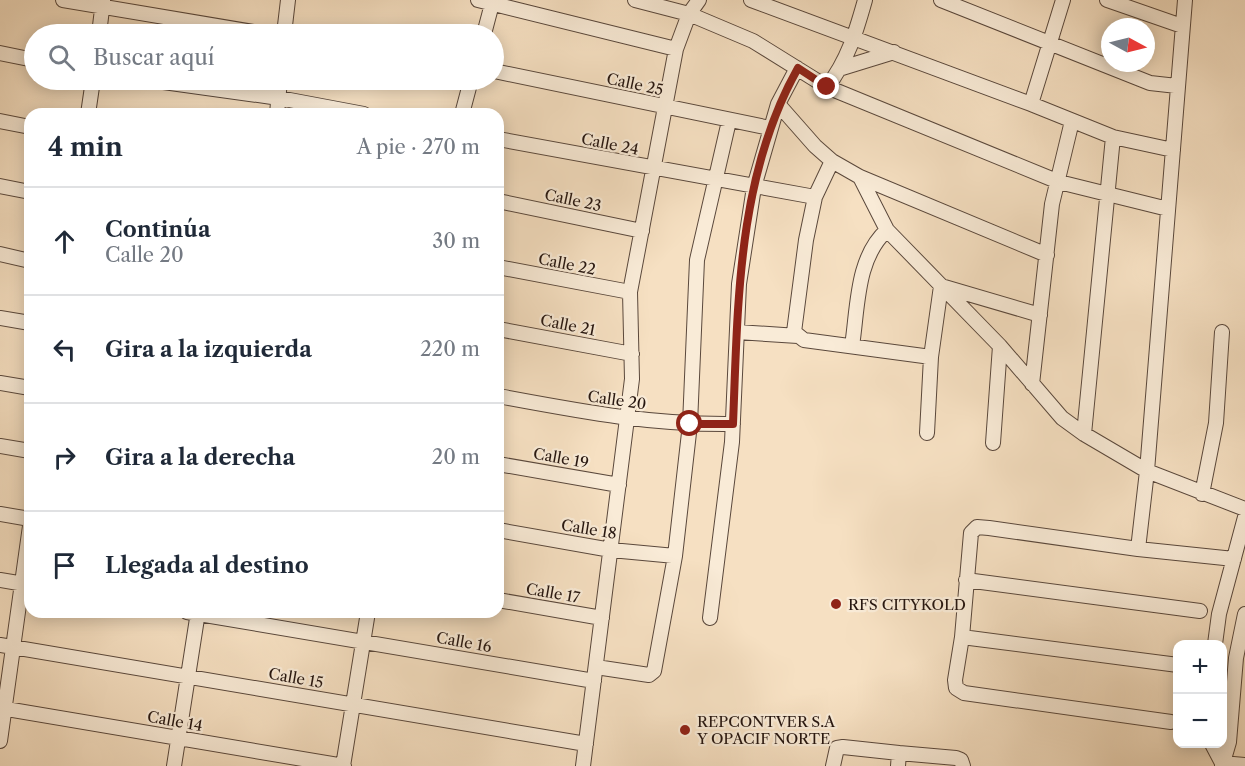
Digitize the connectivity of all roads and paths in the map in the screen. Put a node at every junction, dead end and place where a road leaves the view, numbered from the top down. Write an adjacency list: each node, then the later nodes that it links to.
1 (63, 0): 12 (street)
2 (288, 0): 16 (street)
3 (635, 0): 13 (street)
4 (699, 0): 13 (street)
5 (751, 0): 19 (street)
6 (866, 0): 19 (street)
7 (941, 0): 20 (street)
8 (1063, 0): 20 (street)
9 (1107, 0): 18 (street)
10 (1185, 0): 18 (street)
11 (488, 1): 17 (street); 21 (street)
12 (103, 4): 14 (street); 15 (street)
13 (689, 14): 21 (street); 25 (street)
14 (100, 24)
15 (211, 24)
16 (285, 24)
17 (485, 24)
18 (1182, 26): 28 (street)
19 (854, 39): 22 (street); 26 (street)
20 (1049, 43): 28 (street); 36 (street)
21 (676, 49): 37 (street)
22 (894, 52): 26 (street); 36 (street)
23 (0, 53): 24 (street)
24 (24, 58)
25 (798, 68): 29 (street); 35 (street)
26 (842, 68): 29 (street)
27 (504, 73): 37 (street, Calle 25)
28 (1178, 86): 49 (street)
29 (827, 87): 54 (street)
30 (92, 90): 38 (street)
31 (221, 90): 34 (street)
32 (279, 90): 34 (street)
33 (468, 90): 41 (street)
34 (279, 98): 39 (street); 40 (street)
35 (778, 104): 46 (street); 50 (street)
36 (1031, 104): 44 (street)
37 (665, 107): 43 (street, Calle 25); 51 (street)
38 (89, 108)
39 (278, 108)
40 (332, 108)
41 (464, 108)
42 (0, 121): 45 (street)
43 (729, 121): 46 (street, Calle 25); 52 (street)
44 (1072, 121): 47 (street); 54 (street)
45 (24, 126)
46 (770, 128): 56 (street)
47 (1113, 137): 49 (street); 58 (street)
48 (504, 140): 51 (street, Calle 24)
49 (1173, 150): 61 (street)
50 (832, 161): 53 (street); 59 (street)
51 (654, 169): 52 (street, Calle 24); 63 (street)
52 (716, 177): 56 (street, Calle 24); 86 (street)
53 (860, 177): 62 (street); 65 (street)
54 (1059, 182): 58 (street); 65 (street)
55 (0, 186): 57 (street)
56 (754, 188): 59 (street, Calle 24); 74 (street)
57 (24, 191)
58 (1107, 192): 61 (street); 89 (street)
59 (815, 197): 76 (street)
60 (504, 202): 63 (street, Calle 23)
61 (1168, 209): 94 (street)
62 (887, 230): 68 (street); 77 (street)
63 (642, 231): 69 (street)
64 (0, 254): 66 (street)
65 (1047, 255): 70 (street)
66 (24, 260)
67 (504, 268): 69 (street, Calle 22)
68 (941, 286): 70 (street); 78 (street); 80 (street)
69 (630, 292): 79 (street)
70 (1040, 315): 82 (street)
71 (0, 318): 72 (street)
72 (24, 322)
73 (504, 330): 79 (street, Calle 21)
74 (737, 332): 76 (street); 87 (street)
75 (1222, 332): 96 (street)
76 (798, 336): 77 (street)
77 (852, 346): 80 (street)
78 (1000, 346): 82 (street); 90 (street)
79 (632, 354): 85 (street)
80 (931, 357): 88 (street)
81 (0, 383): 83 (street)
82 (1032, 384): 89 (street)
83 (24, 387)
84 (504, 397): 85 (street, Calle 20)
85 (627, 420): 86 (street, Calle 20); 95 (street)
86 (690, 424): 87 (street, Calle 20); 104 (street)
87 (733, 424): 119 (street)
88 (927, 433)
89 (1084, 434): 94 (street)
90 (993, 443)
91 (0, 446): 92 (street)
92 (24, 450)
93 (504, 465): 95 (street, Calle 19)
94 (1147, 471): 96 (street); 102 (street)
95 (619, 485): 103 (street)
96 (1202, 494): 97 (street)
97 (1245, 509)
98 (0, 514): 100 (street)
99 (1245, 517): 105 (street)
100 (24, 518)
101 (504, 531): 103 (street, Calle 18)
102 (1138, 549): 105 (street); 107 (street)
103 (611, 550): 104 (street, Calle 18); 118 (street)
104 (675, 556): 125 (street, Calle 16)
105 (1234, 559): 111 (street)
106 (0, 580): 108 (street)
107 (966, 580): 113 (street); 120 (street)
108 (24, 585)
109 (24, 591): 123 (street)
110 (504, 601): 118 (street, Calle 17)
111 (1221, 606): 112 (street); 121 (street)
112 (1245, 608)
113 (1200, 611)
114 (1245, 614): 135 (street)
115 (194, 618): 126 (street)
116 (223, 618): 122 (street, Calle 16)
117 (367, 618): 122 (street)
118 (602, 618): 125 (street)
119 (710, 618)
120 (962, 636): 124 (street); 129 (street)
121 (1216, 640)
122 (363, 642): 125 (street, Calle 16); 127 (street)
123 (7, 646): 126 (street, Calle 15); 128 (street)
124 (1173, 664)
125 (595, 674): 132 (street)
126 (188, 676): 127 (street, Calle 15); 130 (street)
127 (352, 704): 132 (street, Calle 15); 138 (street)
128 (2, 709): 130 (street, Calle 14); 131 (street)
129 (1171, 722)
130 (178, 738): 137 (street); 138 (street, Calle 14)
131 (0, 741)
132 (586, 744): 139 (street)
133 (1214, 748): 135 (street)
134 (898, 760): 140 (street); 141 (street)
135 (1222, 765): 136 (street)
136 (1245, 765)
137 (174, 766)
138 (343, 766)
139 (583, 766)
140 (833, 766)
141 (963, 766)

